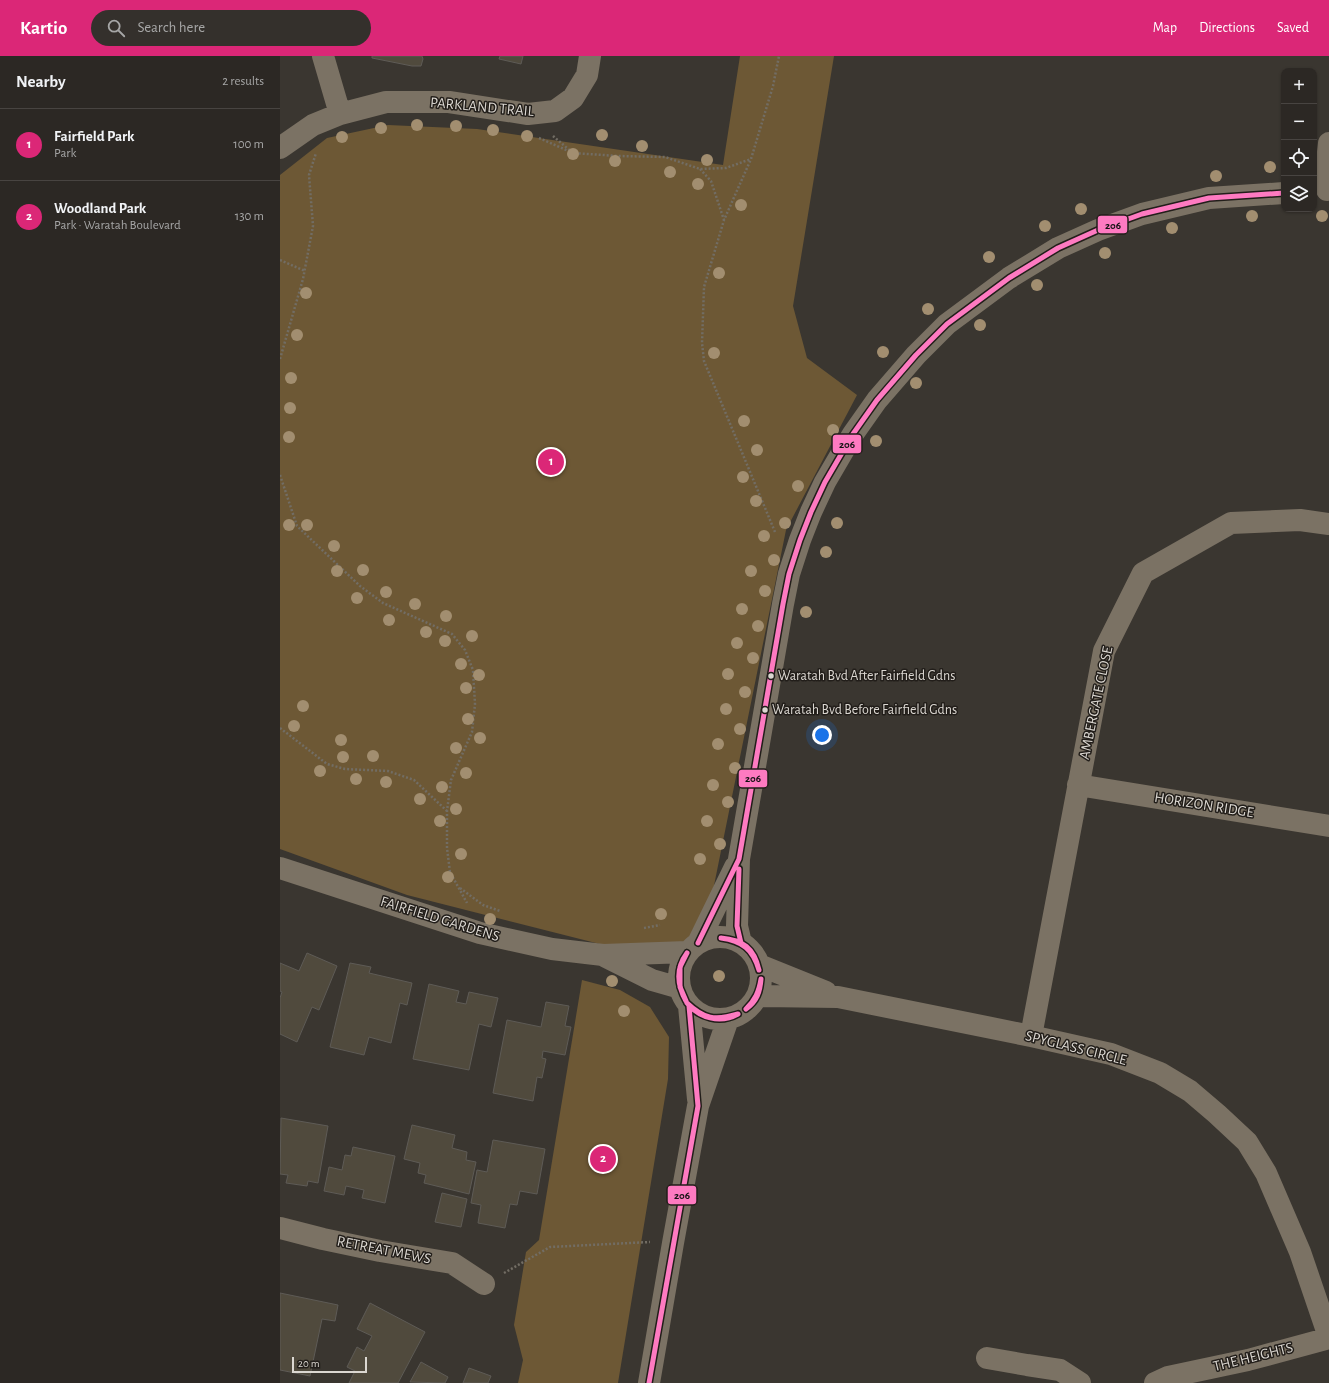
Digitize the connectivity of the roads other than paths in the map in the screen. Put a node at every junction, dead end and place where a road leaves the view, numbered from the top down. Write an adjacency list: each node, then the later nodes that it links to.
1 (323, 56): 3 (street)
2 (590, 56): 3 (street, PARKLAND TRAIL)
3 (340, 114): 5 (street, PARKLAND TRAIL)
4 (1329, 143): 6 (street)
5 (280, 148)
6 (1323, 191)
7 (1281, 193): 11 (street)
8 (1329, 524): 9 (street, AMBERGATE CLOSE)
9 (1078, 785): 10 (street, HORIZON RIDGE); 21 (street, AMBERGATE CLOSE)
10 (1329, 826)
11 (739, 859): 13 (street); 14 (street)
12 (280, 868): 15 (street, FAIRFIELD GARDENS)
13 (741, 943): 14 (street); 16 (street)
14 (693, 948): 15 (street, FAIRFIELD GARDENS); 18 (street)
15 (603, 955): 18 (street, FAIRFIELD GARDENS)
16 (759, 965): 17 (street); 19 (street, SPYGLASS CIRCLE)
17 (757, 996): 19 (street, SPYGLASS CIRCLE); 20 (street)
18 (684, 997): 20 (street); 22 (street)
19 (838, 997): 21 (street, SPYGLASS CIRCLE)
20 (728, 1019): 22 (street)
21 (1030, 1036): 25 (street, SPYGLASS CIRCLE)
22 (698, 1106): 27 (street)
23 (280, 1228): 24 (street, RETREAT MEWS)
24 (484, 1284)
25 (1329, 1337): 29 (street, THE HEIGHTS)
26 (987, 1358): 28 (street)
27 (649, 1383)
28 (1080, 1383)
29 (1155, 1383)

